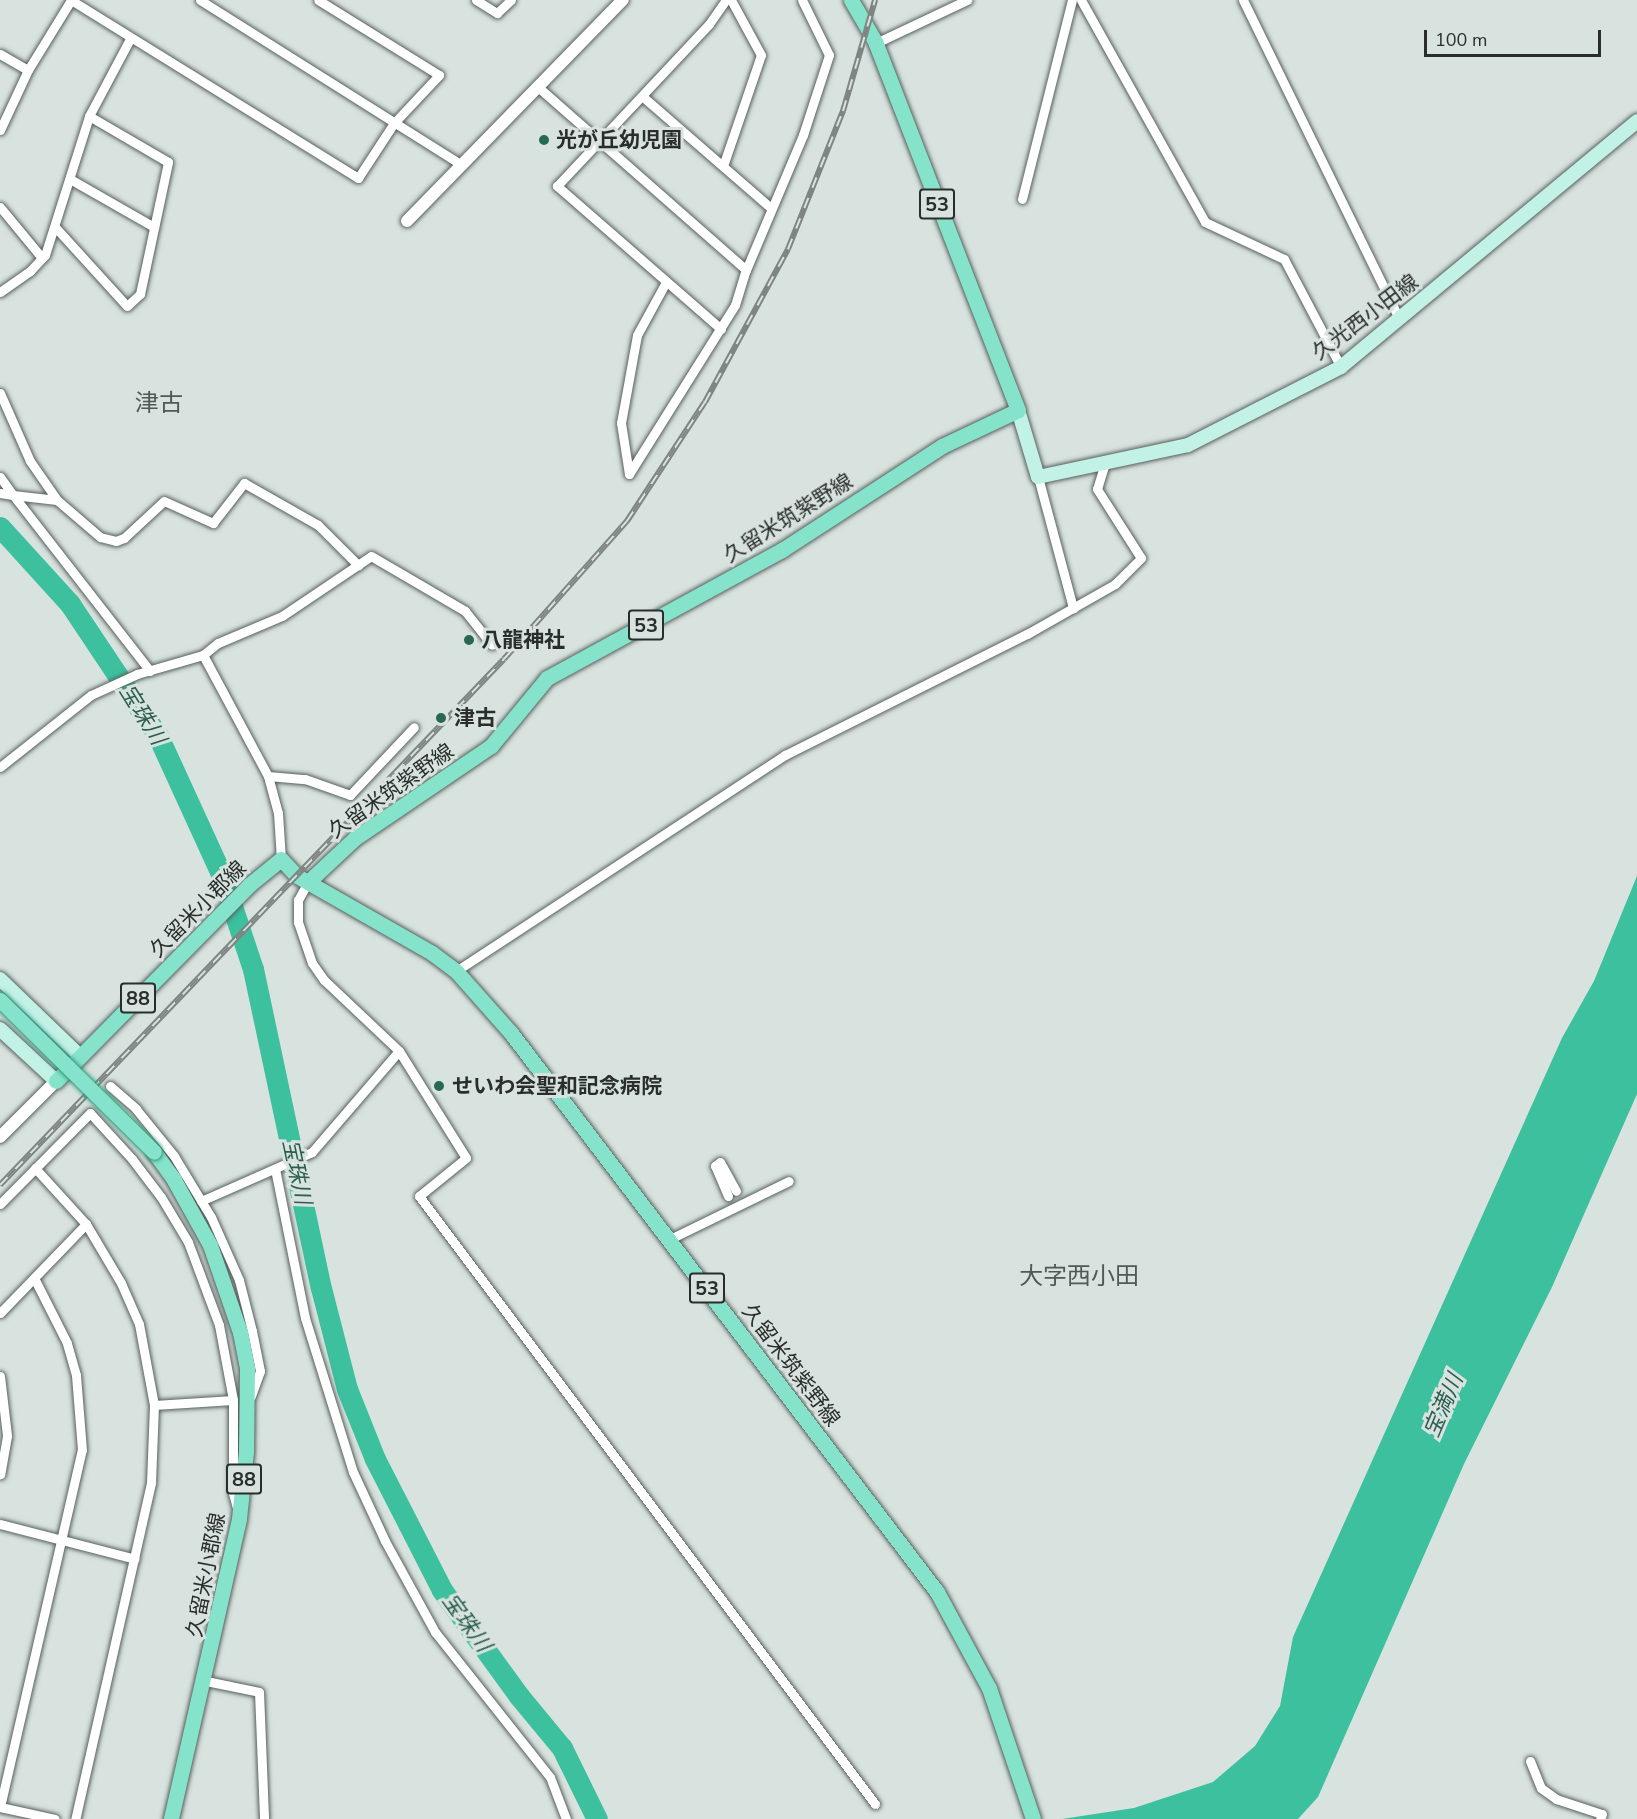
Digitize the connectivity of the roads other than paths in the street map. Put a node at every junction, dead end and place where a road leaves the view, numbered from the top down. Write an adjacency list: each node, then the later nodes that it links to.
1 (200, 0): 21 (street)
2 (318, 0): 21 (street)
3 (476, 0): 4 (street)
4 (511, 0)
5 (728, 0): 18 (street); 25 (street)
6 (802, 0): 29 (street)
7 (851, 0): 14 (main road, 53)
8 (967, 0): 14 (street)
9 (1072, 0): 27 (street)
10 (1081, 0): 39 (street)
11 (1244, 0): 37 (street)
12 (618, 1): 17 (street)
13 (131, 38): 16 (street); 19 (street); 21 (street)
14 (876, 43): 41 (main road, 53)
15 (0, 54): 16 (street)
16 (28, 70): 22 (street)
17 (538, 87): 23 (street); 24 (street)
18 (642, 96): 23 (street); 25 (street)
19 (89, 116): 26 (street); 31 (street)
20 (1637, 121): 37 (main road, 久光西小田線)
21 (394, 123): 24 (street)
22 (0, 130)
23 (599, 142): 34 (street); 35 (street)
24 (462, 165): 30 (street)
25 (723, 166): 29 (street)
26 (70, 179): 31 (street); 32 (street)
27 (1022, 199)
28 (0, 207): 33 (street)
29 (771, 208): 34 (street)
30 (407, 221)
31 (154, 226): 32 (street)
32 (56, 228): 33 (street)
33 (42, 258): 36 (street)
34 (746, 270): 38 (street)
35 (666, 282): 38 (street); 38 (street)
36 (0, 292)
37 (1400, 320): 39 (main road, 久光西小田線)
38 (721, 329)
39 (1341, 367): 42 (main road, 久光西小田線)
40 (0, 393): 47 (street)
41 (1018, 410): 44 (main road); 57 (main road, 久留米筑紫野線 / 53)
42 (1105, 462): 44 (main road, 久光西小田線); 49 (street)
43 (0, 477): 46 (street)
44 (1038, 477): 49 (street)
45 (1, 493): 46 (street)
46 (13, 495): 47 (street); 52 (street)
47 (57, 500): 48 (street)
48 (358, 565): 50 (street); 51 (street)
49 (1073, 608): 58 (street)
50 (492, 645)
51 (203, 655): 52 (street); 55 (street)
52 (150, 670): 54 (street)
53 (414, 727): 55 (street)
54 (0, 766)
55 (268, 776): 56 (street)
56 (281, 859): 57 (main road); 63 (main road, 久留米小郡線 / 88)
57 (308, 882): 58 (main road, 久留米筑紫野線 / 53); 62 (street)
58 (456, 972): 75 (main road, 久留米筑紫野線 / 53)
59 (0, 979): 63 (main road)
60 (0, 1000): 79 (main road, 久留米小郡線 / 88, bridge)
61 (0, 1029): 64 (main road)
62 (399, 1052): 67 (street); 88 (street)
63 (80, 1056): 64 (main road, 久留米小郡線 / 88)
64 (56, 1081): 66 (street)
65 (110, 1086): 71 (street)
66 (0, 1137)
67 (278, 1167): 71 (street); 94 (street)
68 (34, 1168): 72 (street); 74 (street); 79 (street)
69 (789, 1180): 73 (street)
70 (732, 1193): 73 (street)
71 (201, 1201): 79 (street)
72 (0, 1204)
73 (737, 1206): 75 (street)
74 (86, 1224): 76 (street); 80 (street)
75 (670, 1239): 95 (main road, 久留米筑紫野線 / 53)
76 (34, 1278): 77 (street); 84 (street)
77 (0, 1313)
78 (0, 1376): 81 (street)
79 (240, 1403): 80 (street); 86 (main road, 久留米小郡線 / 88)
80 (154, 1405): 85 (street)
81 (3, 1413): 82 (street)
82 (0, 1474)
83 (0, 1524): 84 (street)
84 (64, 1540): 85 (street); 89 (street)
85 (135, 1559): 91 (street)
86 (206, 1681): 92 (main road, 久留米小郡線 / 88); 93 (street)
87 (1530, 1761): 96 (street)
88 (874, 1804)
89 (0, 1807): 90 (street)
90 (55, 1819)
91 (75, 1819)
92 (171, 1819)
93 (264, 1819)
94 (566, 1819)
95 (1033, 1819)
96 (1600, 1819)

